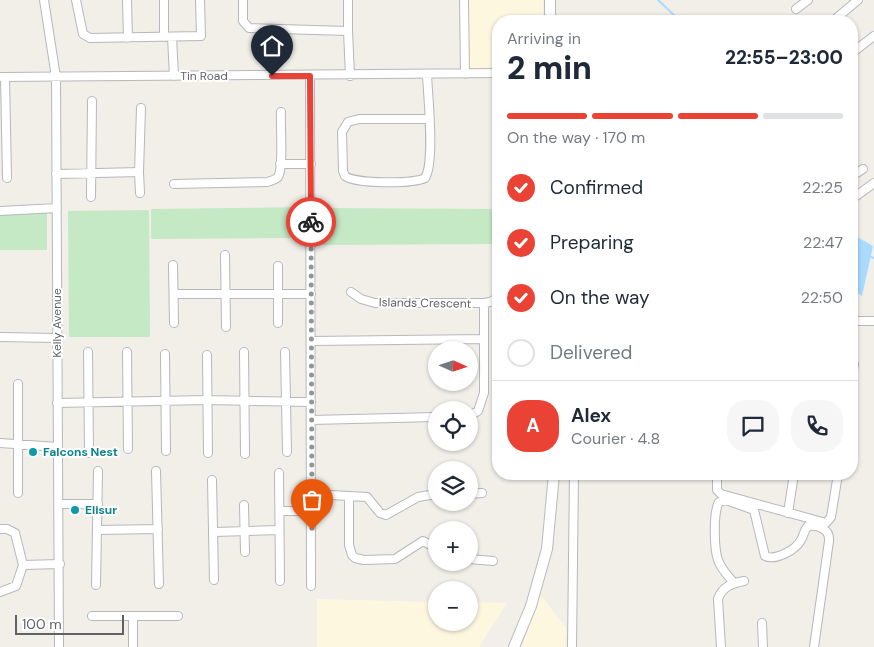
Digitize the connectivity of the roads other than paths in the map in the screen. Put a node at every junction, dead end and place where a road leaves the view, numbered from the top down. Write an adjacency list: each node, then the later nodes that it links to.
1 (44, 0): 27 (street, Kelly Avenue)
2 (76, 0): 18 (street)
3 (127, 0): 18 (street)
4 (164, 0): 17 (street)
5 (200, 0): 17 (street)
6 (242, 0): 15 (street)
7 (348, 0): 15 (street)
8 (464, 0): 22 (street)
9 (550, 0): 13 (street)
10 (808, 0): 12 (street)
11 (858, 0): 14 (street)
12 (796, 9)
13 (550, 15)
14 (840, 15)
15 (348, 31): 25 (street)
16 (874, 36): 19 (street)
17 (168, 37): 18 (street); 23 (street)
18 (128, 38)
19 (858, 48)
20 (492, 73): 22 (street, Tin Road)
21 (427, 74): 22 (street, Tin Road); 25 (street, Tin Road); 31 (street)
22 (465, 74)
23 (174, 76): 24 (street, Tin Road); 27 (street, Tin Road)
24 (310, 76): 25 (street, Tin Road); 33 (street)
25 (350, 76)
26 (3, 77): 27 (street, Tin Road); 39 (street)
27 (56, 77): 38 (street, Kelly Avenue)
28 (92, 101): 37 (street)
29 (141, 108): 35 (street)
30 (280, 112): 32 (street)
31 (429, 119): 31 (street)
32 (280, 164): 33 (street); 40 (street)
33 (311, 164): 54 (street)
34 (864, 169): 36 (street)
35 (139, 172): 37 (street); 42 (street)
36 (858, 172)
37 (91, 173): 38 (street); 44 (street)
38 (56, 174): 45 (street, Kelly Avenue)
39 (7, 178)
40 (174, 184)
41 (874, 184): 43 (street)
42 (140, 193)
43 (858, 195)
44 (91, 197)
45 (57, 208): 46 (street); 63 (street, Kelly Avenue)
46 (0, 211)
47 (225, 255): 52 (street)
48 (174, 265): 51 (street)
49 (278, 266): 53 (street)
50 (351, 292): 56 (street, Islands Crescent)
51 (175, 294): 52 (street); 59 (street)
52 (226, 294): 53 (street); 61 (street)
53 (279, 294): 54 (street); 60 (street)
54 (311, 294): 65 (street)
55 (492, 301): 56 (street, Islands Crescent)
56 (484, 303): 64 (street)
57 (858, 321): 58 (street)
58 (874, 321)
59 (174, 323)
60 (278, 323)
61 (226, 327)
62 (0, 338): 63 (street)
63 (57, 338): 80 (street, Kelly Avenue)
64 (484, 339): 65 (street); 81 (street)
65 (312, 341): 78 (street)
66 (88, 352): 79 (street)
67 (127, 352): 74 (street)
68 (244, 352): 75 (street)
69 (285, 352): 76 (street)
70 (165, 354): 77 (street)
71 (207, 356): 73 (street)
72 (18, 384): 85 (street)
73 (207, 400): 75 (street); 77 (street); 91 (street)
74 (128, 401): 77 (street); 79 (street); 87 (street)
75 (245, 401): 76 (street); 92 (street)
76 (286, 401): 78 (street); 89 (street)
77 (166, 402): 88 (street)
78 (311, 402): 83 (street)
79 (88, 403): 80 (street); 90 (street)
80 (58, 404): 86 (street, Kelly Avenue)
81 (478, 411)
82 (428, 417): 83 (street)
83 (311, 420): 105 (street)
84 (0, 443): 85 (street)
85 (18, 445): 86 (street); 102 (street)
86 (58, 448): 108 (street, Kelly Avenue)
87 (128, 449)
88 (166, 451)
89 (287, 452)
90 (88, 453)
91 (208, 453)
92 (245, 454)
93 (98, 471): 109 (street)
94 (156, 471): 115 (street)
95 (279, 473): 111 (street)
96 (212, 480): 118 (street)
97 (553, 480): 138 (street)
98 (574, 480): 141 (street)
99 (717, 480): 113 (street)
100 (793, 480): 113 (street)
101 (837, 480): 113 (street)
102 (18, 493)
103 (478, 493): 104 (street)
104 (482, 493)
105 (312, 494): 107 (street); 112 (street)
106 (428, 495): 107 (street)
107 (349, 496): 120 (street)
108 (59, 504): 109 (street); 124 (street, Kelly Avenue)
109 (98, 504): 116 (street)
110 (244, 505): 119 (street)
111 (280, 511): 112 (street); 117 (street)
112 (312, 512): 132 (street)
113 (788, 513)
114 (0, 529): 125 (street)
115 (158, 529): 116 (street); 130 (street)
116 (98, 530): 131 (street)
117 (279, 530): 119 (street); 128 (street)
118 (214, 532): 119 (street); 126 (street)
119 (244, 532): 121 (street)
120 (428, 544)
121 (245, 552)
122 (478, 560): 123 (street)
123 (493, 561)
124 (60, 564): 125 (street); 139 (street, Kelly Avenue)
125 (23, 565): 133 (street)
126 (214, 580)
127 (744, 580): 129 (street)
128 (280, 581)
129 (734, 583): 142 (street); 144 (street)
130 (159, 584)
131 (96, 585)
132 (311, 586)
133 (0, 592)
134 (92, 616): 135 (street)
135 (133, 616): 136 (street); 140 (street)
136 (178, 616)
137 (762, 623): 143 (street)
138 (514, 644)
139 (59, 647)
140 (133, 647)
141 (572, 647)
142 (721, 647)
143 (763, 647)
144 (814, 647)

